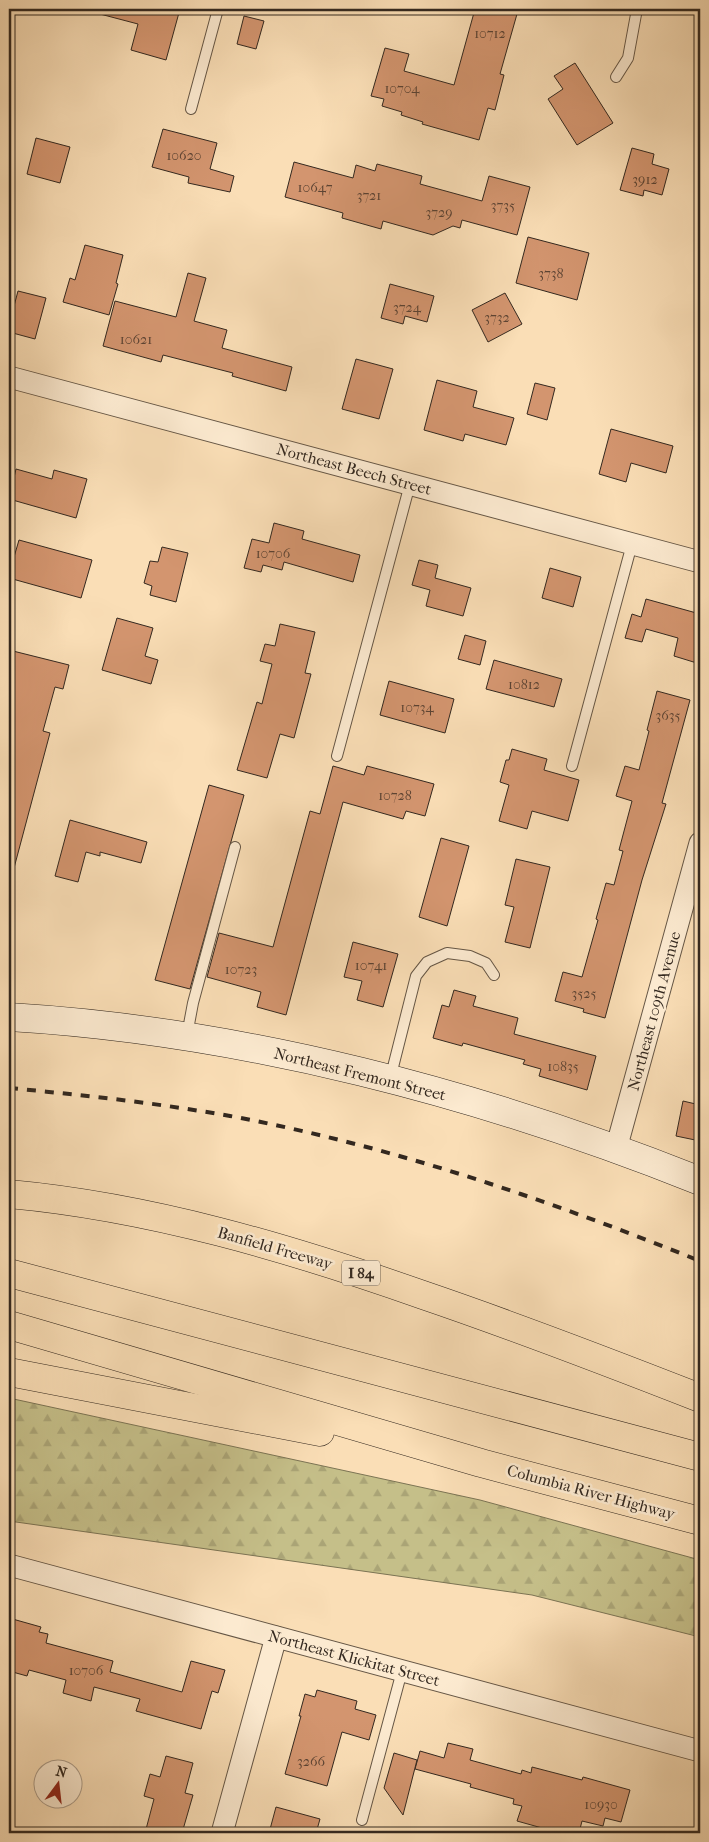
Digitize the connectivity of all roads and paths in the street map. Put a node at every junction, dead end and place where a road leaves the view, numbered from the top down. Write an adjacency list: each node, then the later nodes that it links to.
1 (218, 9): 4 (lane)
2 (637, 9): 3 (lane)
3 (616, 77)
4 (191, 109)
5 (9, 376): 6 (street, Northeast Beech Street)
6 (410, 484): 7 (street, Northeast Beech Street); 9 (lane)
7 (632, 544): 8 (street, Northeast Beech Street); 10 (lane)
8 (700, 562)
9 (337, 756)
10 (572, 766)
11 (700, 843): 17 (street, Northeast 109th Avenue)
12 (235, 847): 15 (lane)
13 (494, 975): 16 (lane)
14 (9, 1017): 15 (main road, Northeast Fremont Street)
15 (186, 1036): 16 (main road, Northeast Fremont Street)
16 (390, 1080): 17 (main road, Northeast Fremont Street)
17 (616, 1149): 18 (main road, Northeast Fremont Street)
18 (700, 1181)
19 (9, 1194): 23 (highway, Banfield Freeway / I 84)
20 (9, 1272): 24 (highway)
21 (9, 1326): 25 (highway)
22 (9, 1372): 25 (highway)
23 (700, 1398)
24 (700, 1457)
25 (481, 1463): 26 (highway, Columbia River Highway)
26 (700, 1522)
27 (9, 1565): 28 (street, Northeast Klickitat Street)
28 (276, 1637): 29 (street, Northeast Klickitat Street); 32 (street)
29 (402, 1671): 30 (street, Northeast Klickitat Street); 31 (lane)
30 (700, 1751)
31 (362, 1820)
32 (222, 1833)

